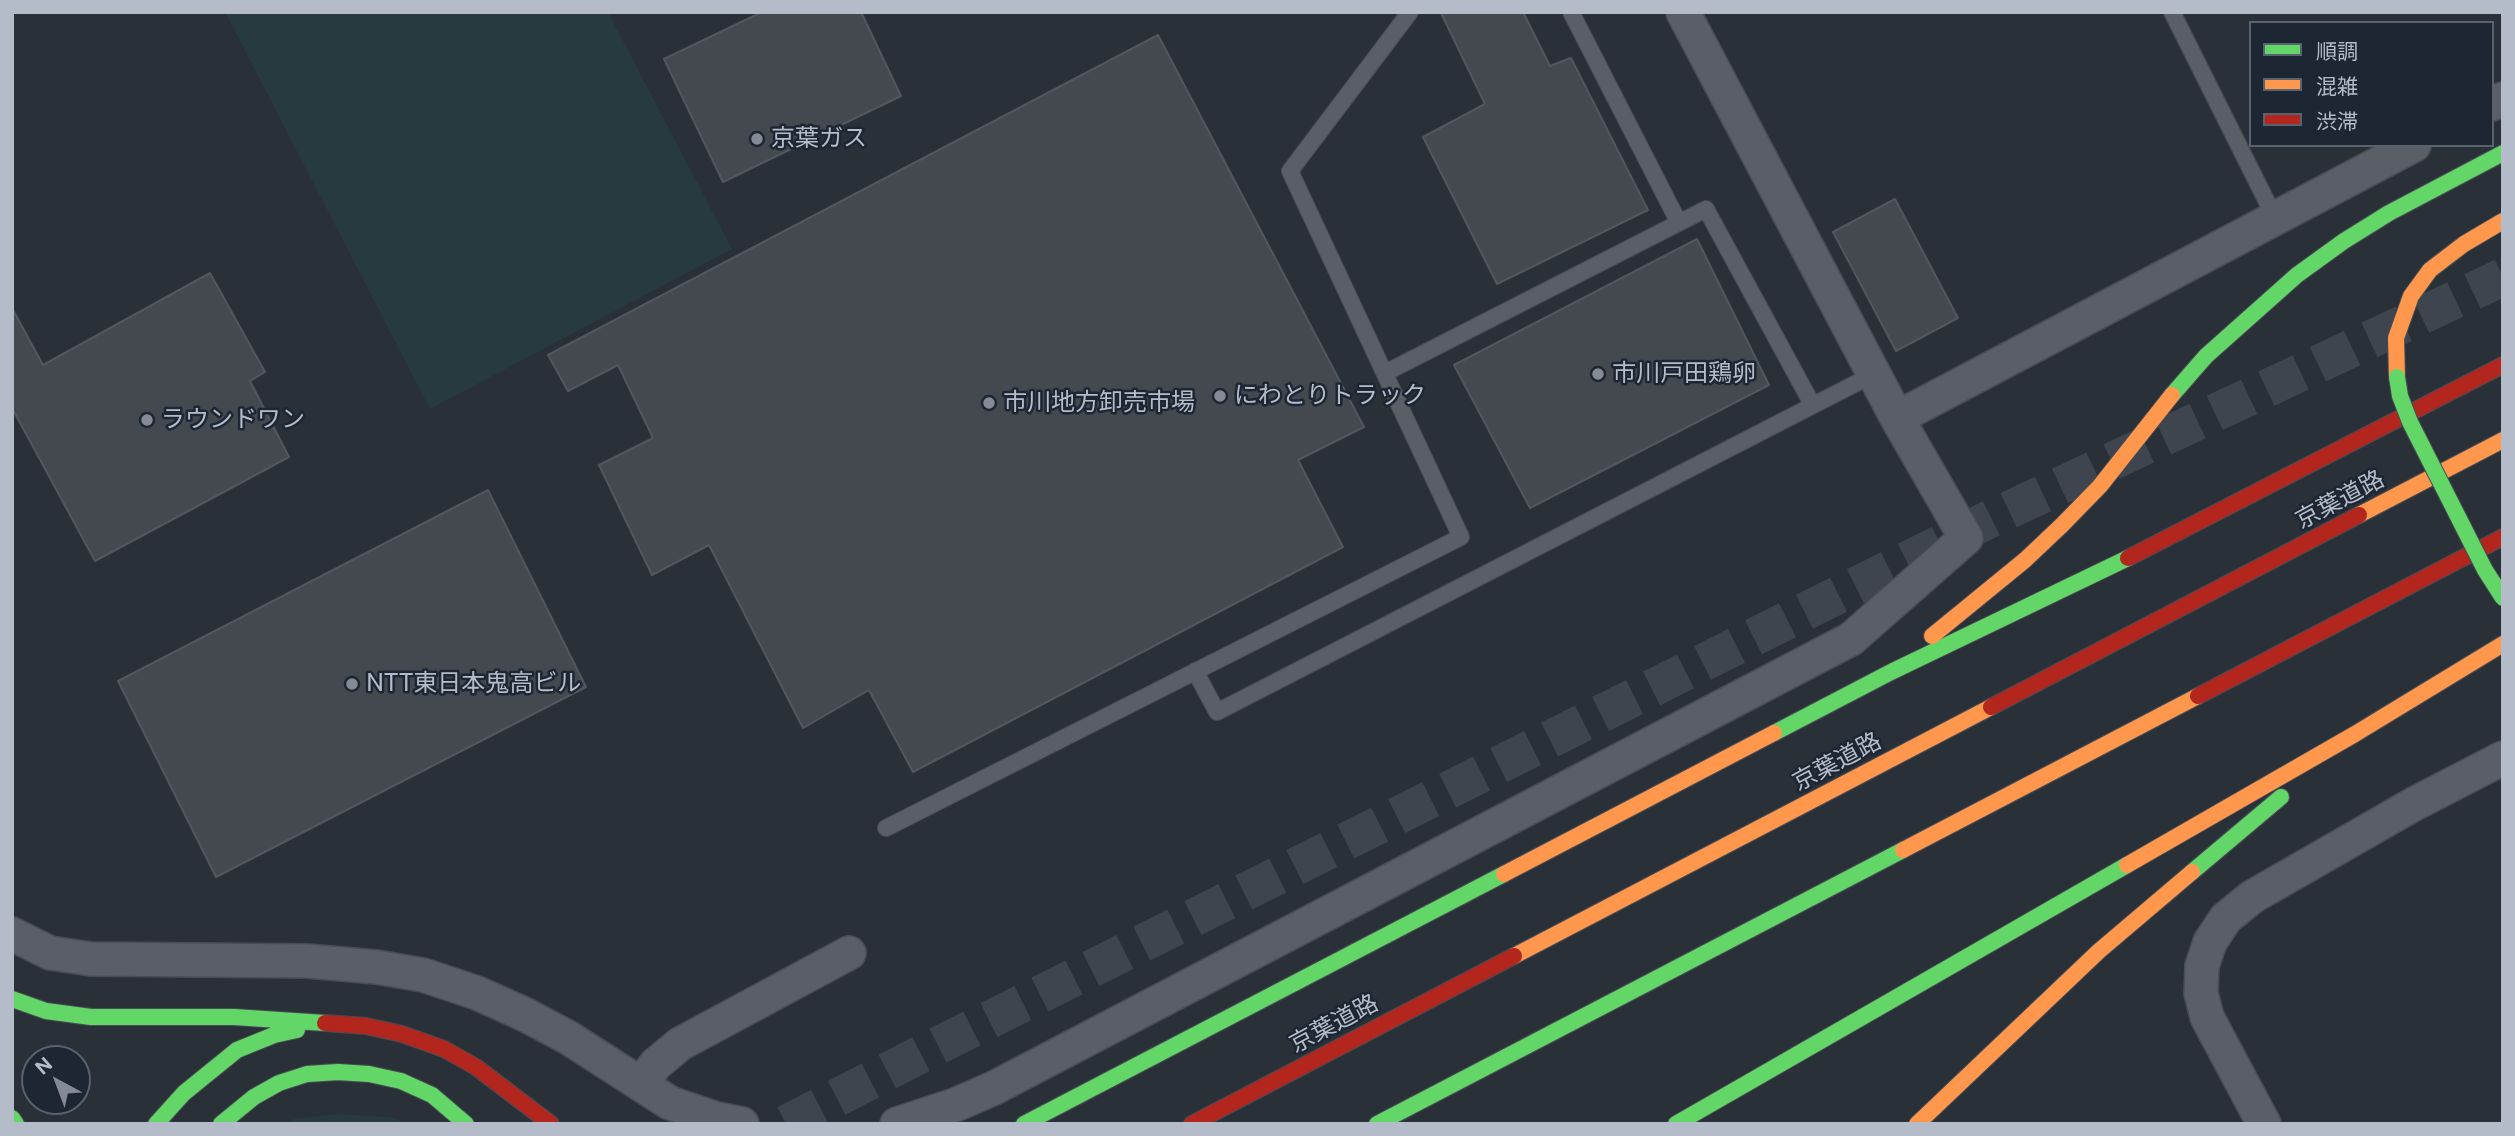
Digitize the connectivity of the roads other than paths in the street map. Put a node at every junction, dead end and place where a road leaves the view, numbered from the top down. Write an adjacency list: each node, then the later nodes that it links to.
1 (1410, 12): 11 (lane)
2 (1571, 12): 9 (lane)
3 (1683, 12): 12 (street)
4 (2172, 12): 7 (lane)
5 (2410, 147): 7 (street)
6 (2503, 153): 20 (main road)
7 (2275, 218): 14 (street)
8 (2503, 221): 17 (main road, bridge)
9 (1679, 223): 11 (lane); 13 (lane)
10 (2503, 365): 20 (main road)
11 (1385, 373): 19 (lane)
12 (1874, 374): 13 (lane); 14 (street)
13 (1812, 404): 19 (lane)
14 (1897, 418): 36 (street)
15 (2503, 440): 38 (main road, 京葉道路)
16 (2503, 537): 39 (main road)
17 (2503, 598)
18 (2503, 645): 21 (main road)
19 (1195, 671): 23 (lane)
20 (1891, 672): 37 (main road)
21 (2355, 734): 40 (main road); 41 (main road)
22 (2503, 758): 42 (street)
23 (886, 828)
24 (12, 934): 28 (street)
25 (849, 953): 28 (street)
26 (12, 999): 27 (main road)
27 (328, 1023): 31 (main road); 34 (main road)
28 (640, 1084): 35 (street)
29 (12, 1118): 30 (main road)
30 (16, 1124)
31 (156, 1124)
32 (221, 1124): 33 (main road)
33 (466, 1124)
34 (551, 1124)
35 (742, 1124)
36 (897, 1124)
37 (1024, 1124)
38 (1192, 1124)
39 (1377, 1124)
40 (1676, 1124)
41 (1917, 1124)
42 (2264, 1124)

